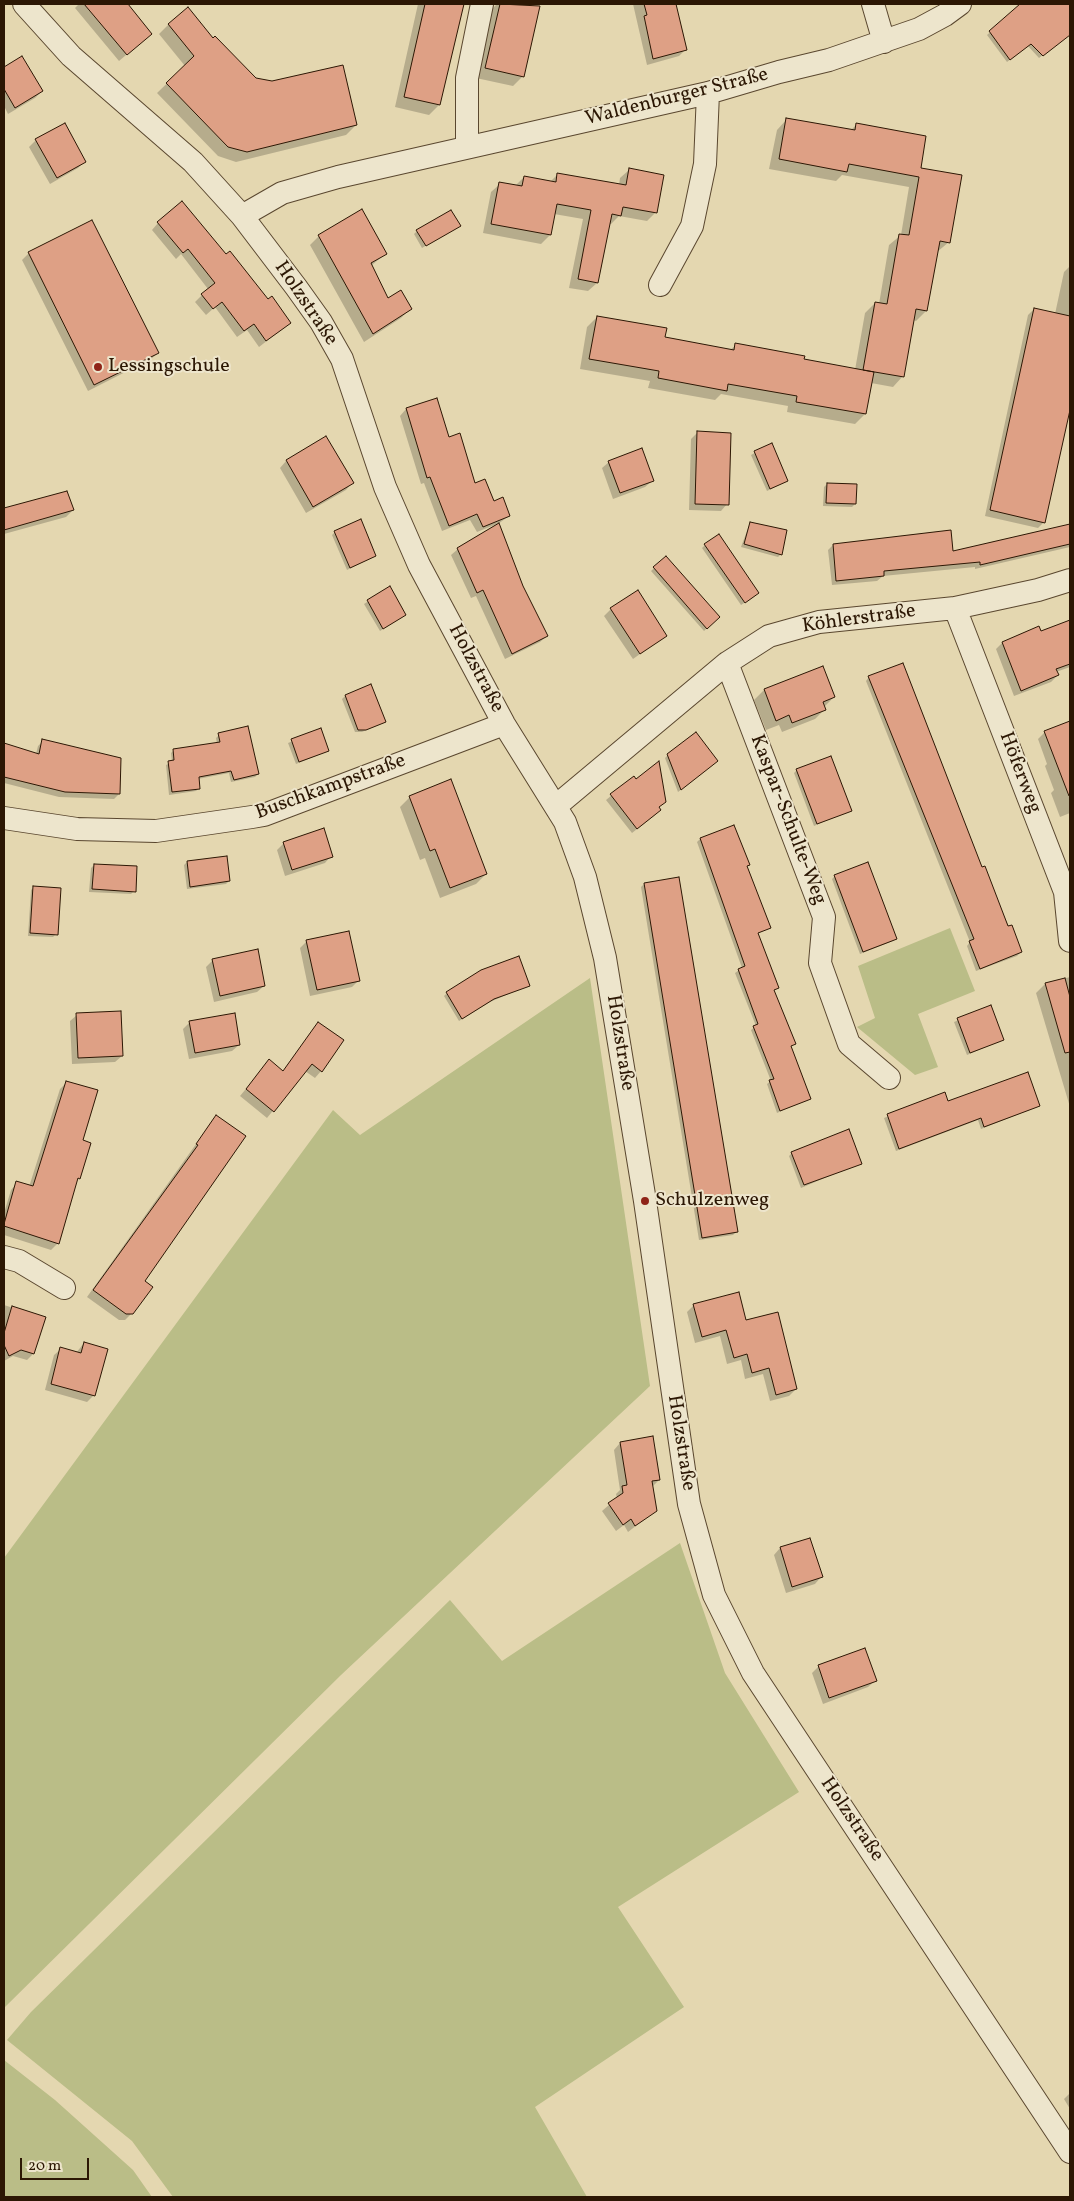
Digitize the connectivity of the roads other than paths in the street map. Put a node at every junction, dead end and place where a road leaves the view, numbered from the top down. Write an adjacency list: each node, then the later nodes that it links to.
1 (24, 4): 8 (street, Holzstraße)
2 (482, 4): 7 (street)
3 (873, 4): 5 (street)
4 (960, 4): 5 (street, Waldenburger Straße)
5 (884, 42): 6 (street, Waldenburger Straße)
6 (708, 93): 7 (street, Waldenburger Straße); 9 (street)
7 (467, 148): 8 (street, Waldenburger Straße)
8 (242, 216): 13 (street, Holzstraße)
9 (660, 285)
10 (1070, 580): 11 (street, Köhlerstraße)
11 (955, 608): 12 (street, Köhlerstraße); 16 (street, Höferweg)
12 (727, 663): 14 (street, Köhlerstraße); 17 (street, Kaspar-Schulte-Weg)
13 (504, 724): 14 (street, Holzstraße); 15 (street, Buschkampstraße)
14 (556, 806): 20 (street, Holzstraße)
15 (4, 818)
16 (1070, 941)
17 (889, 1078)
18 (4, 1257): 19 (street)
19 (64, 1288)
20 (1070, 2152)

